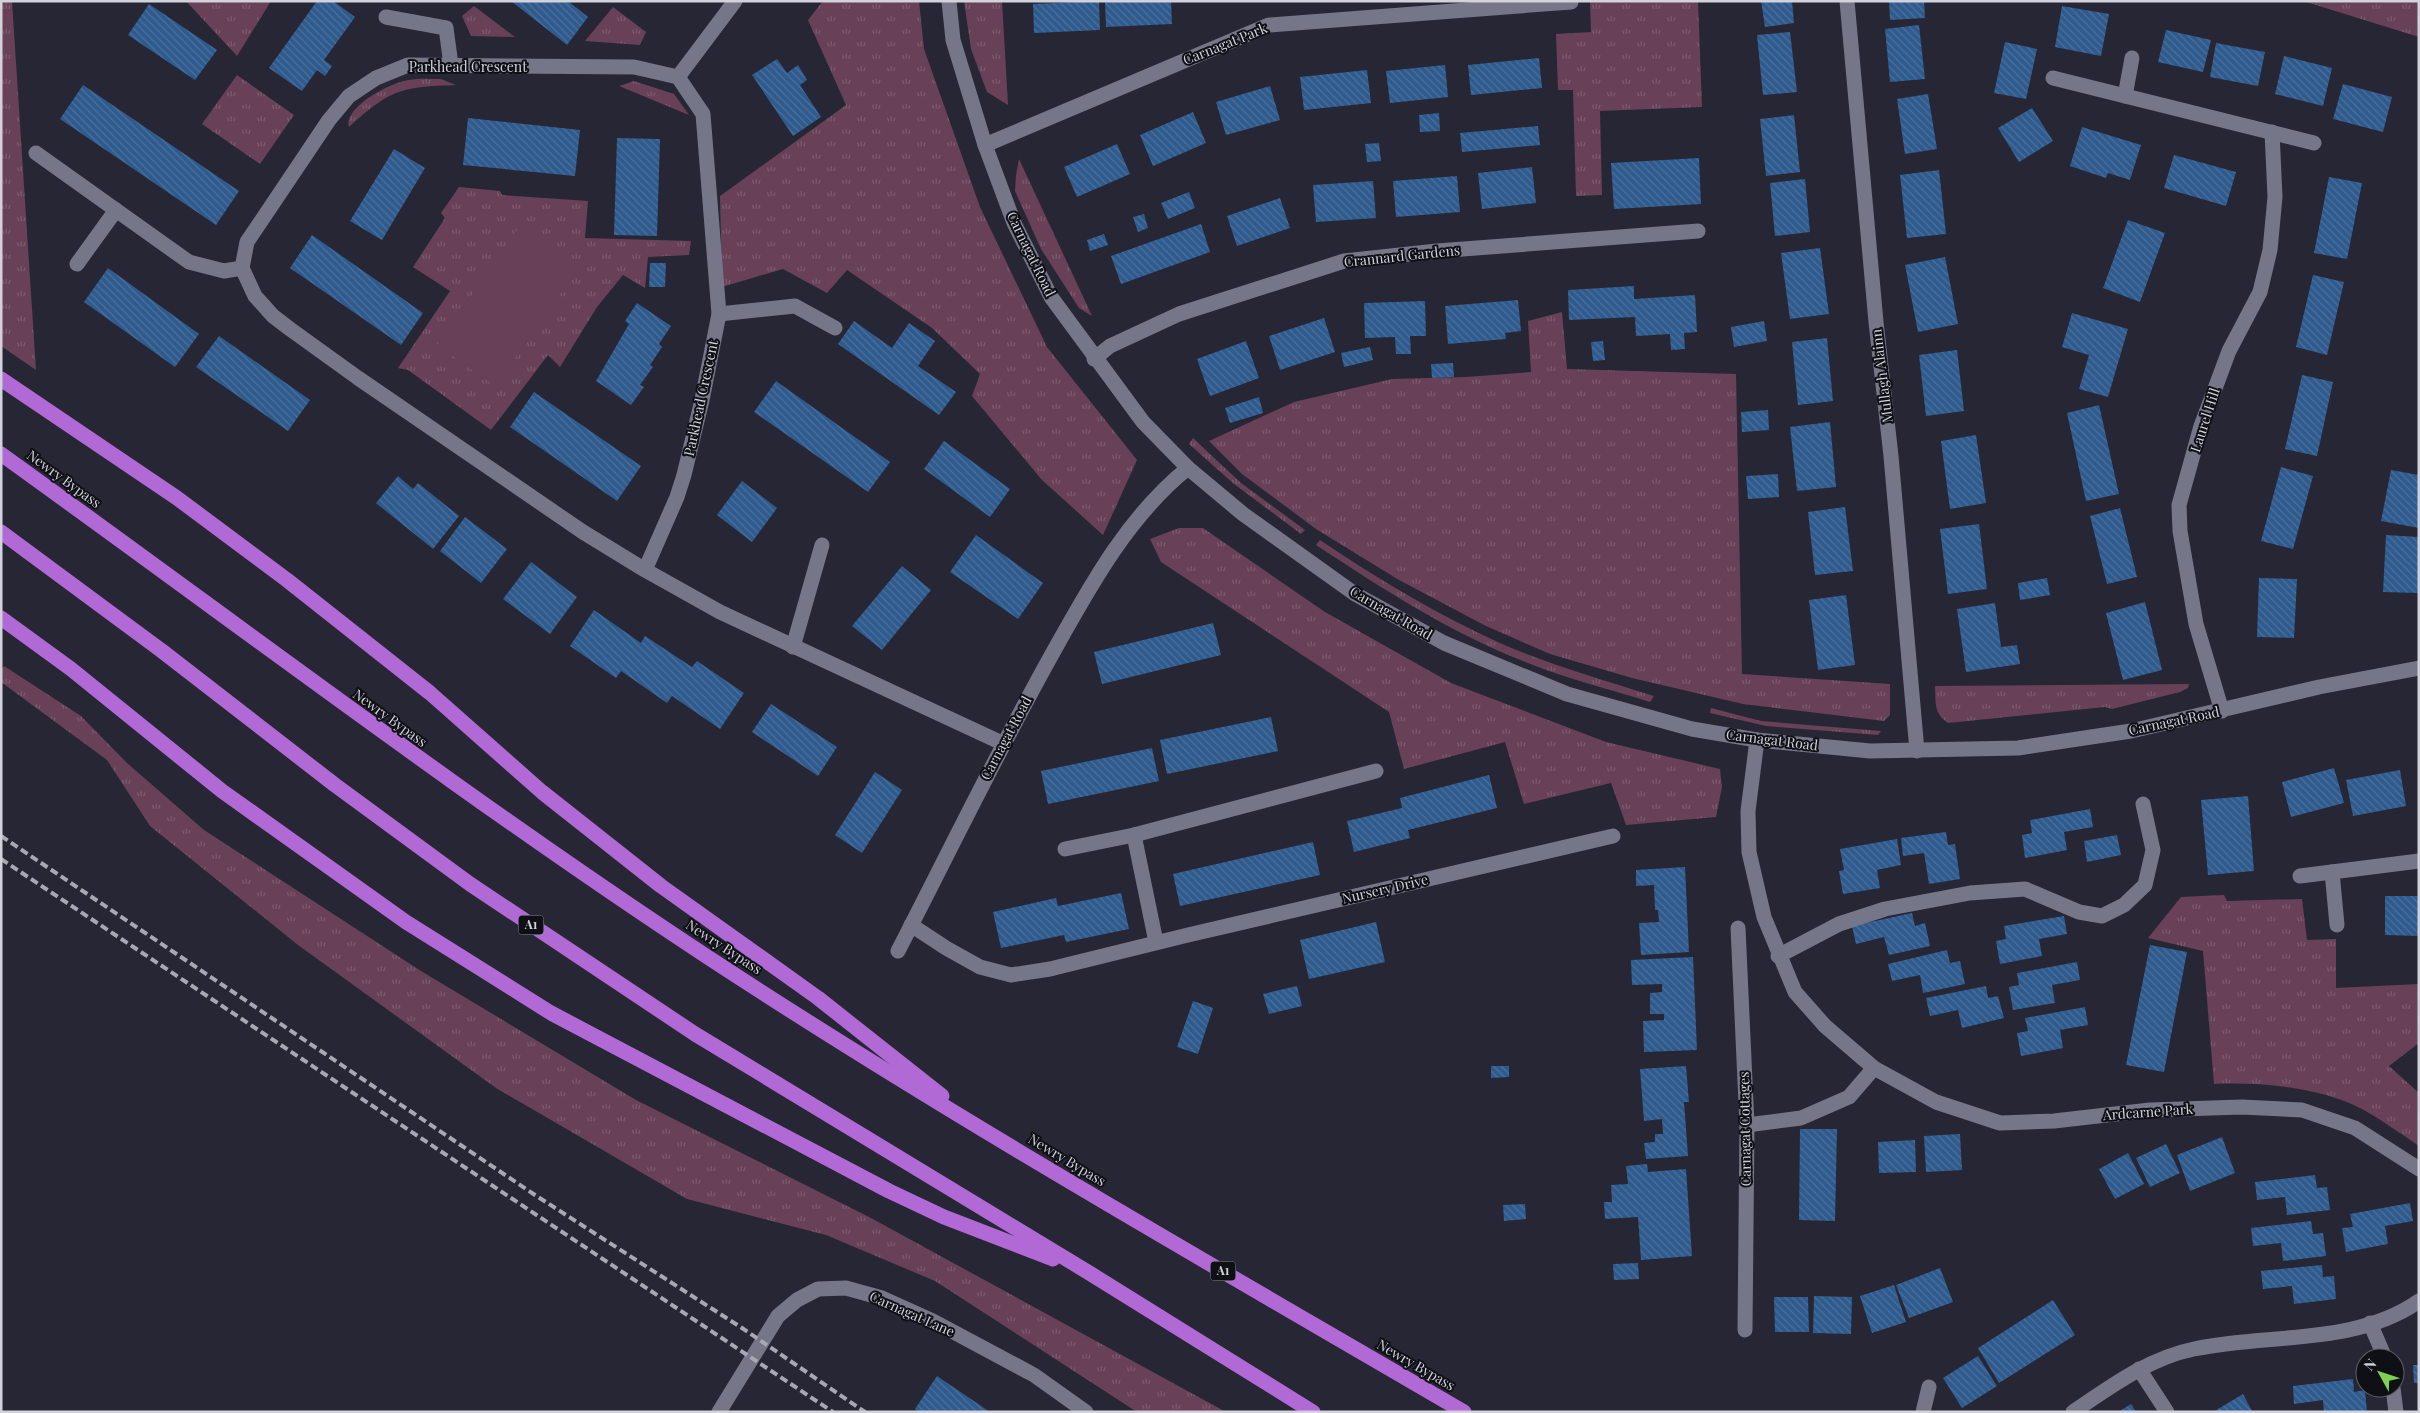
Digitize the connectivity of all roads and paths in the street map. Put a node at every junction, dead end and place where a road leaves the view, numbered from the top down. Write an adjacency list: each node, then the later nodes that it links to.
1 (735, 1): 8 (street)
2 (949, 1): 13 (street, Carnagat Road)
3 (1847, 1): 34 (street, Mullagh Alainn)
4 (1572, 2): 13 (street, Carnagat Park)
5 (386, 17): 7 (street)
6 (2132, 58): 10 (street)
7 (451, 65): 8 (street, Parkhead Crescent); 18 (street, Parkhead Crescent)
8 (678, 77): 19 (street, Parkhead Crescent)
9 (2053, 78): 10 (street)
10 (2124, 96): 11 (street)
11 (2272, 132): 12 (street); 31 (street, Laurel Hill)
12 (2314, 143)
13 (985, 145): 21 (street, Carnagat Road)
14 (36, 153): 15 (street)
15 (116, 210): 17 (street); 18 (street)
16 (1698, 231): 21 (street, Crannard Gardens)
17 (77, 264)
18 (242, 268): 27 (street)
19 (719, 314): 20 (street); 27 (street, Parkhead Crescent)
20 (835, 328)
21 (1094, 359): 24 (street, Carnagat Road)
22 (1, 379): 51 (highway)
23 (1, 454): 51 (highway, Newry Bypass / A1)
24 (1188, 468): 32 (street, Carnagat Road); 33 (street, Carnagat Road)
25 (1, 532): 53 (highway, A1)
26 (822, 545): 29 (street)
27 (645, 570): 29 (street)
28 (1, 618): 53 (highway)
29 (792, 647): 33 (street)
30 (2419, 668): 31 (street, Carnagat Road)
31 (2222, 711): 34 (street, Carnagat Road)
32 (1757, 740): 34 (street, Carnagat Road); 48 (street, Ardcarne Park)
33 (1002, 743): 43 (street, Carnagat Road)
34 (1917, 751)
35 (1376, 772): 37 (street)
36 (2143, 804): 48 (street)
37 (1134, 835): 39 (street); 46 (street)
38 (1613, 836): 46 (street, Nursery Drive)
39 (1065, 849)
40 (2419, 861): 41 (street)
41 (2332, 872): 42 (street); 44 (street)
42 (2300, 876)
43 (911, 925): 46 (street, Nursery Drive); 47 (street, Carnagat Road)
44 (2337, 925)
45 (1738, 928): 50 (street, Carnagat Cottages)
46 (1156, 942)
47 (898, 951)
48 (1778, 956): 49 (street, Ardcarne Park)
49 (1874, 1068): 50 (street); 52 (street, Ardcarne Park)
50 (1747, 1124): 56 (street, Carnagat Cottages)
51 (982, 1129): 64 (highway, Newry Bypass / A1)
52 (2419, 1169)
53 (1091, 1274): 63 (highway, A1)
54 (2419, 1301): 55 (street)
55 (2370, 1323): 57 (street); 58 (street)
56 (1745, 1330)
57 (2381, 1348)
58 (2139, 1369): 66 (street); 67 (street)
59 (1929, 1387): 65 (street)
60 (2395, 1398): 68 (street)
61 (719, 1412): 62 (street, Carnagat Lane)
62 (1086, 1412)
63 (1313, 1412)
64 (1464, 1412)
65 (1922, 1412)
66 (2073, 1412)
67 (2167, 1412)
68 (2396, 1412)

